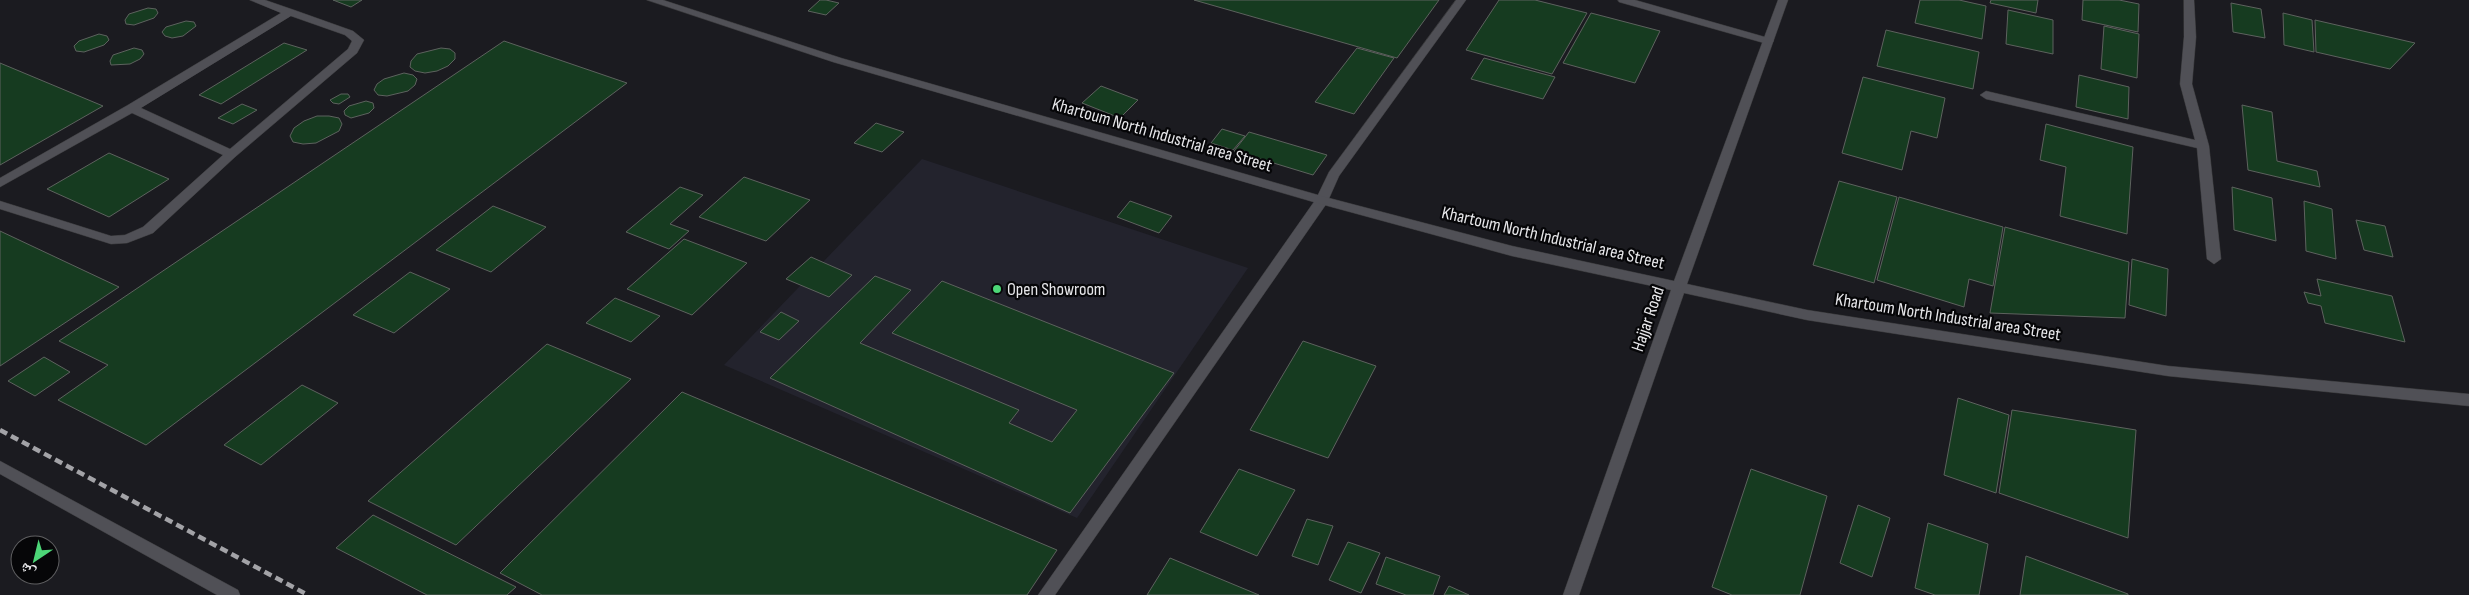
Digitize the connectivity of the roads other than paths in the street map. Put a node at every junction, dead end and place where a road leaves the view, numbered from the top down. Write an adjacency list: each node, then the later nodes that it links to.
1 (255, 0): 7 (street)
2 (652, 0): 14 (street, Khartoum North Industrial area Street)
3 (1461, 0): 14 (street)
4 (1623, 0): 8 (street)
5 (1783, 0): 8 (street, Hajjar Road)
6 (2189, 0): 11 (street)
7 (290, 12): 10 (street); 12 (street)
8 (1768, 41): 17 (street, Hajjar Road)
9 (1986, 95): 11 (street)
10 (132, 108): 12 (street); 13 (street)
11 (2203, 146): 16 (street)
12 (231, 154): 15 (street)
13 (0, 183)
14 (1322, 200): 17 (street, Khartoum North Industrial area Street); 21 (street)
15 (0, 205)
16 (2214, 259)
17 (1679, 287): 18 (street, Khartoum North Industrial area Street); 22 (street, Hajjar Road)
18 (2469, 400)
19 (0, 467): 20 (street)
20 (232, 595)
21 (1046, 595)
22 (1571, 595)

